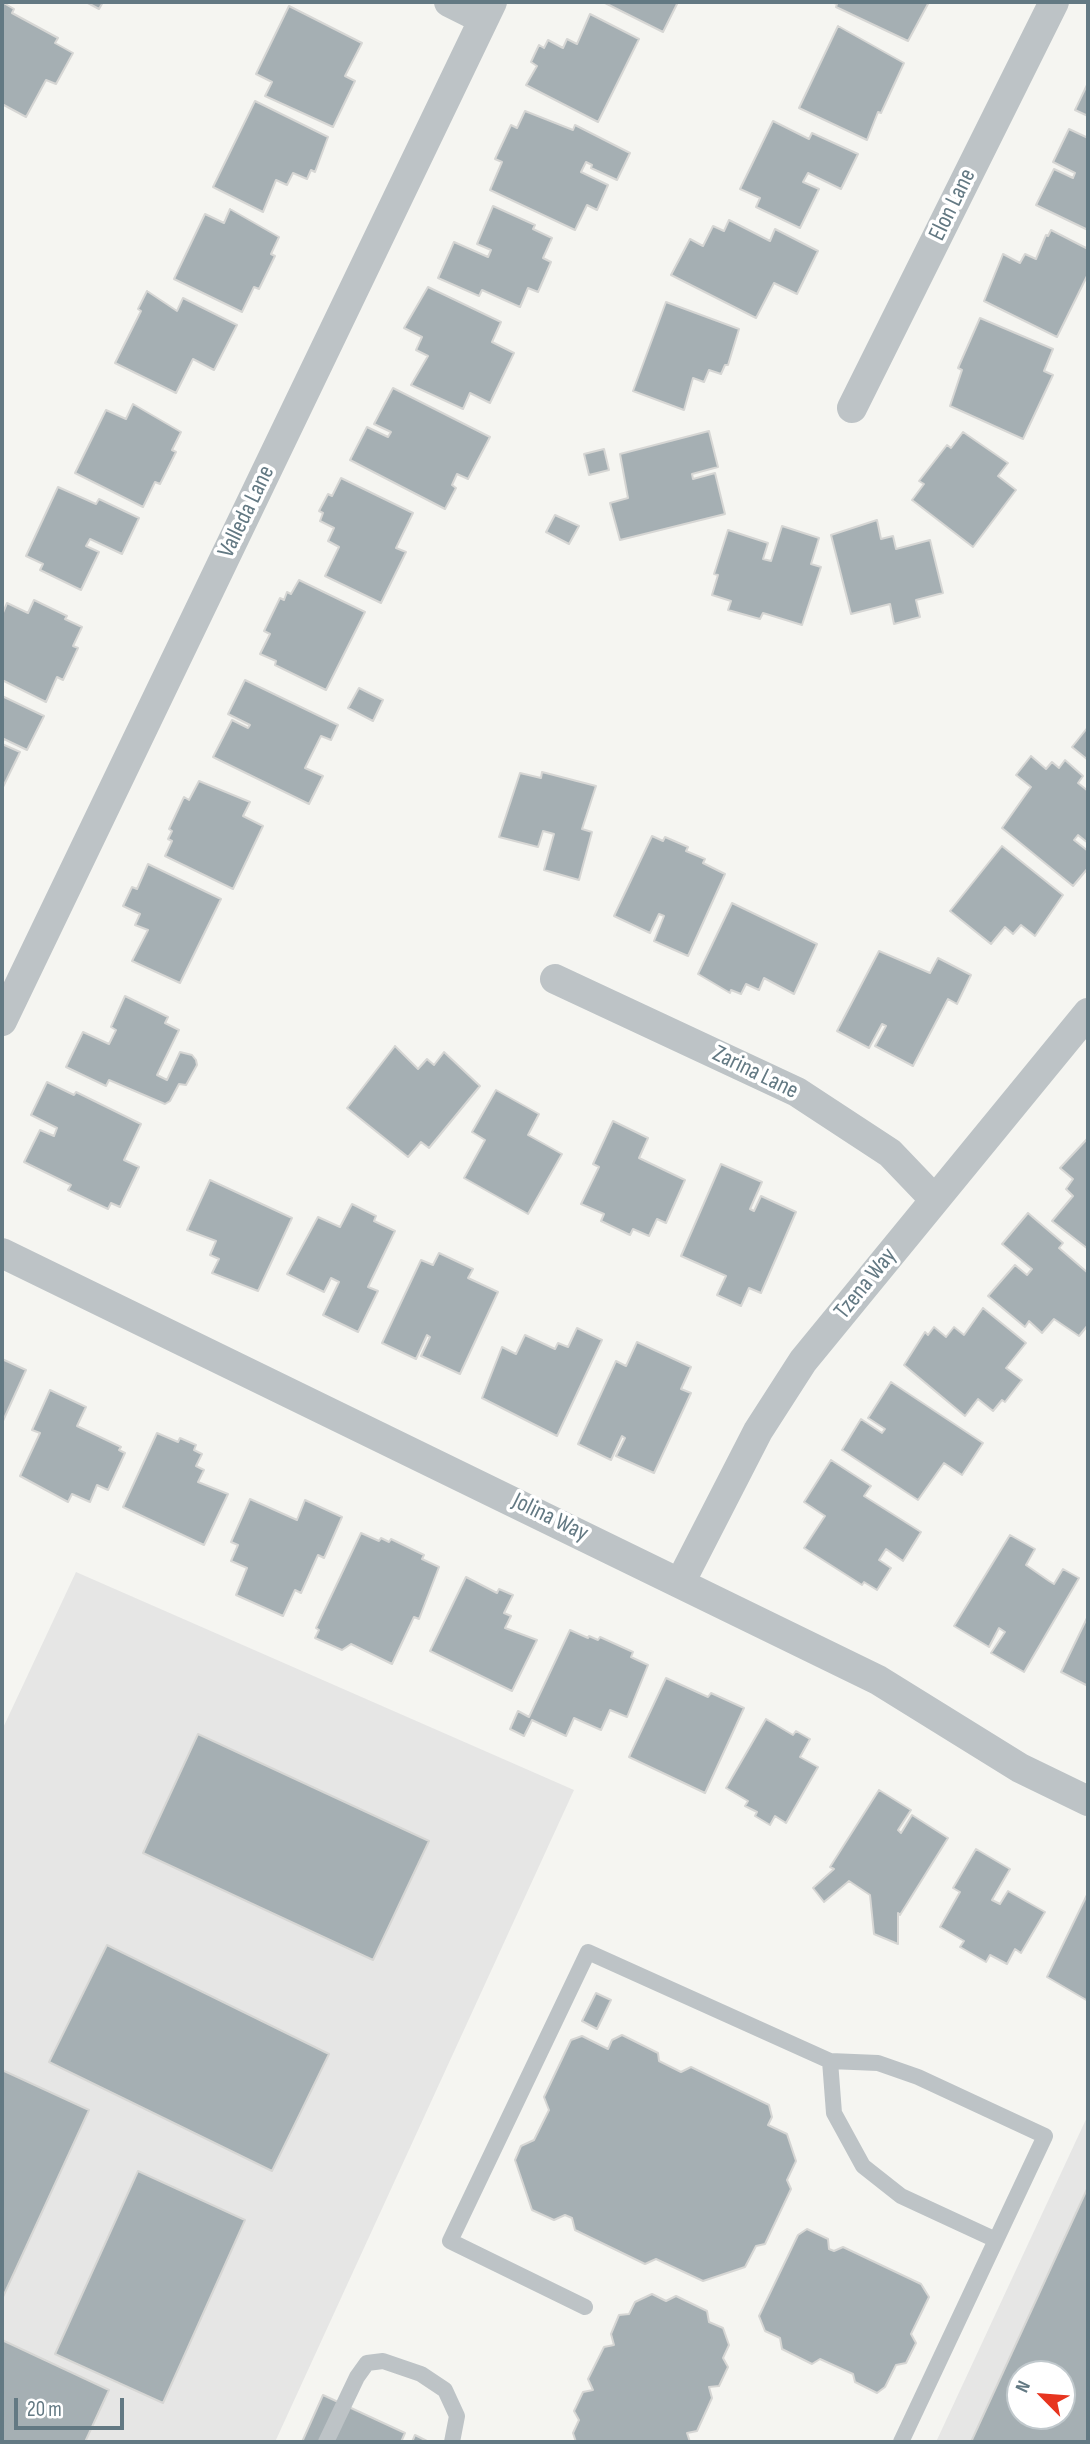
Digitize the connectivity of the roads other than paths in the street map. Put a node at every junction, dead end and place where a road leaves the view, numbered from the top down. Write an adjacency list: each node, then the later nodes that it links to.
1 (449, 2): 3 (street)
2 (1054, 2): 4 (street, Elon Lane)
3 (488, 10): 7 (street, Valleda Lane)
4 (852, 408)
5 (555, 979): 8 (street, Zarina Lane)
6 (1088, 1013): 8 (street, Tzena Way)
7 (2, 1021)
8 (935, 1200): 10 (street, Tzena Way)
9 (2, 1253): 10 (street, Jolina Way)
10 (681, 1581): 11 (street, Jolina Way)
11 (1088, 1801)
12 (830, 2061): 13 (lane); 13 (lane); 14 (lane)
13 (996, 2240): 17 (lane)
14 (585, 2307)
15 (326, 2442): 16 (lane)
16 (452, 2442)
17 (901, 2442)

